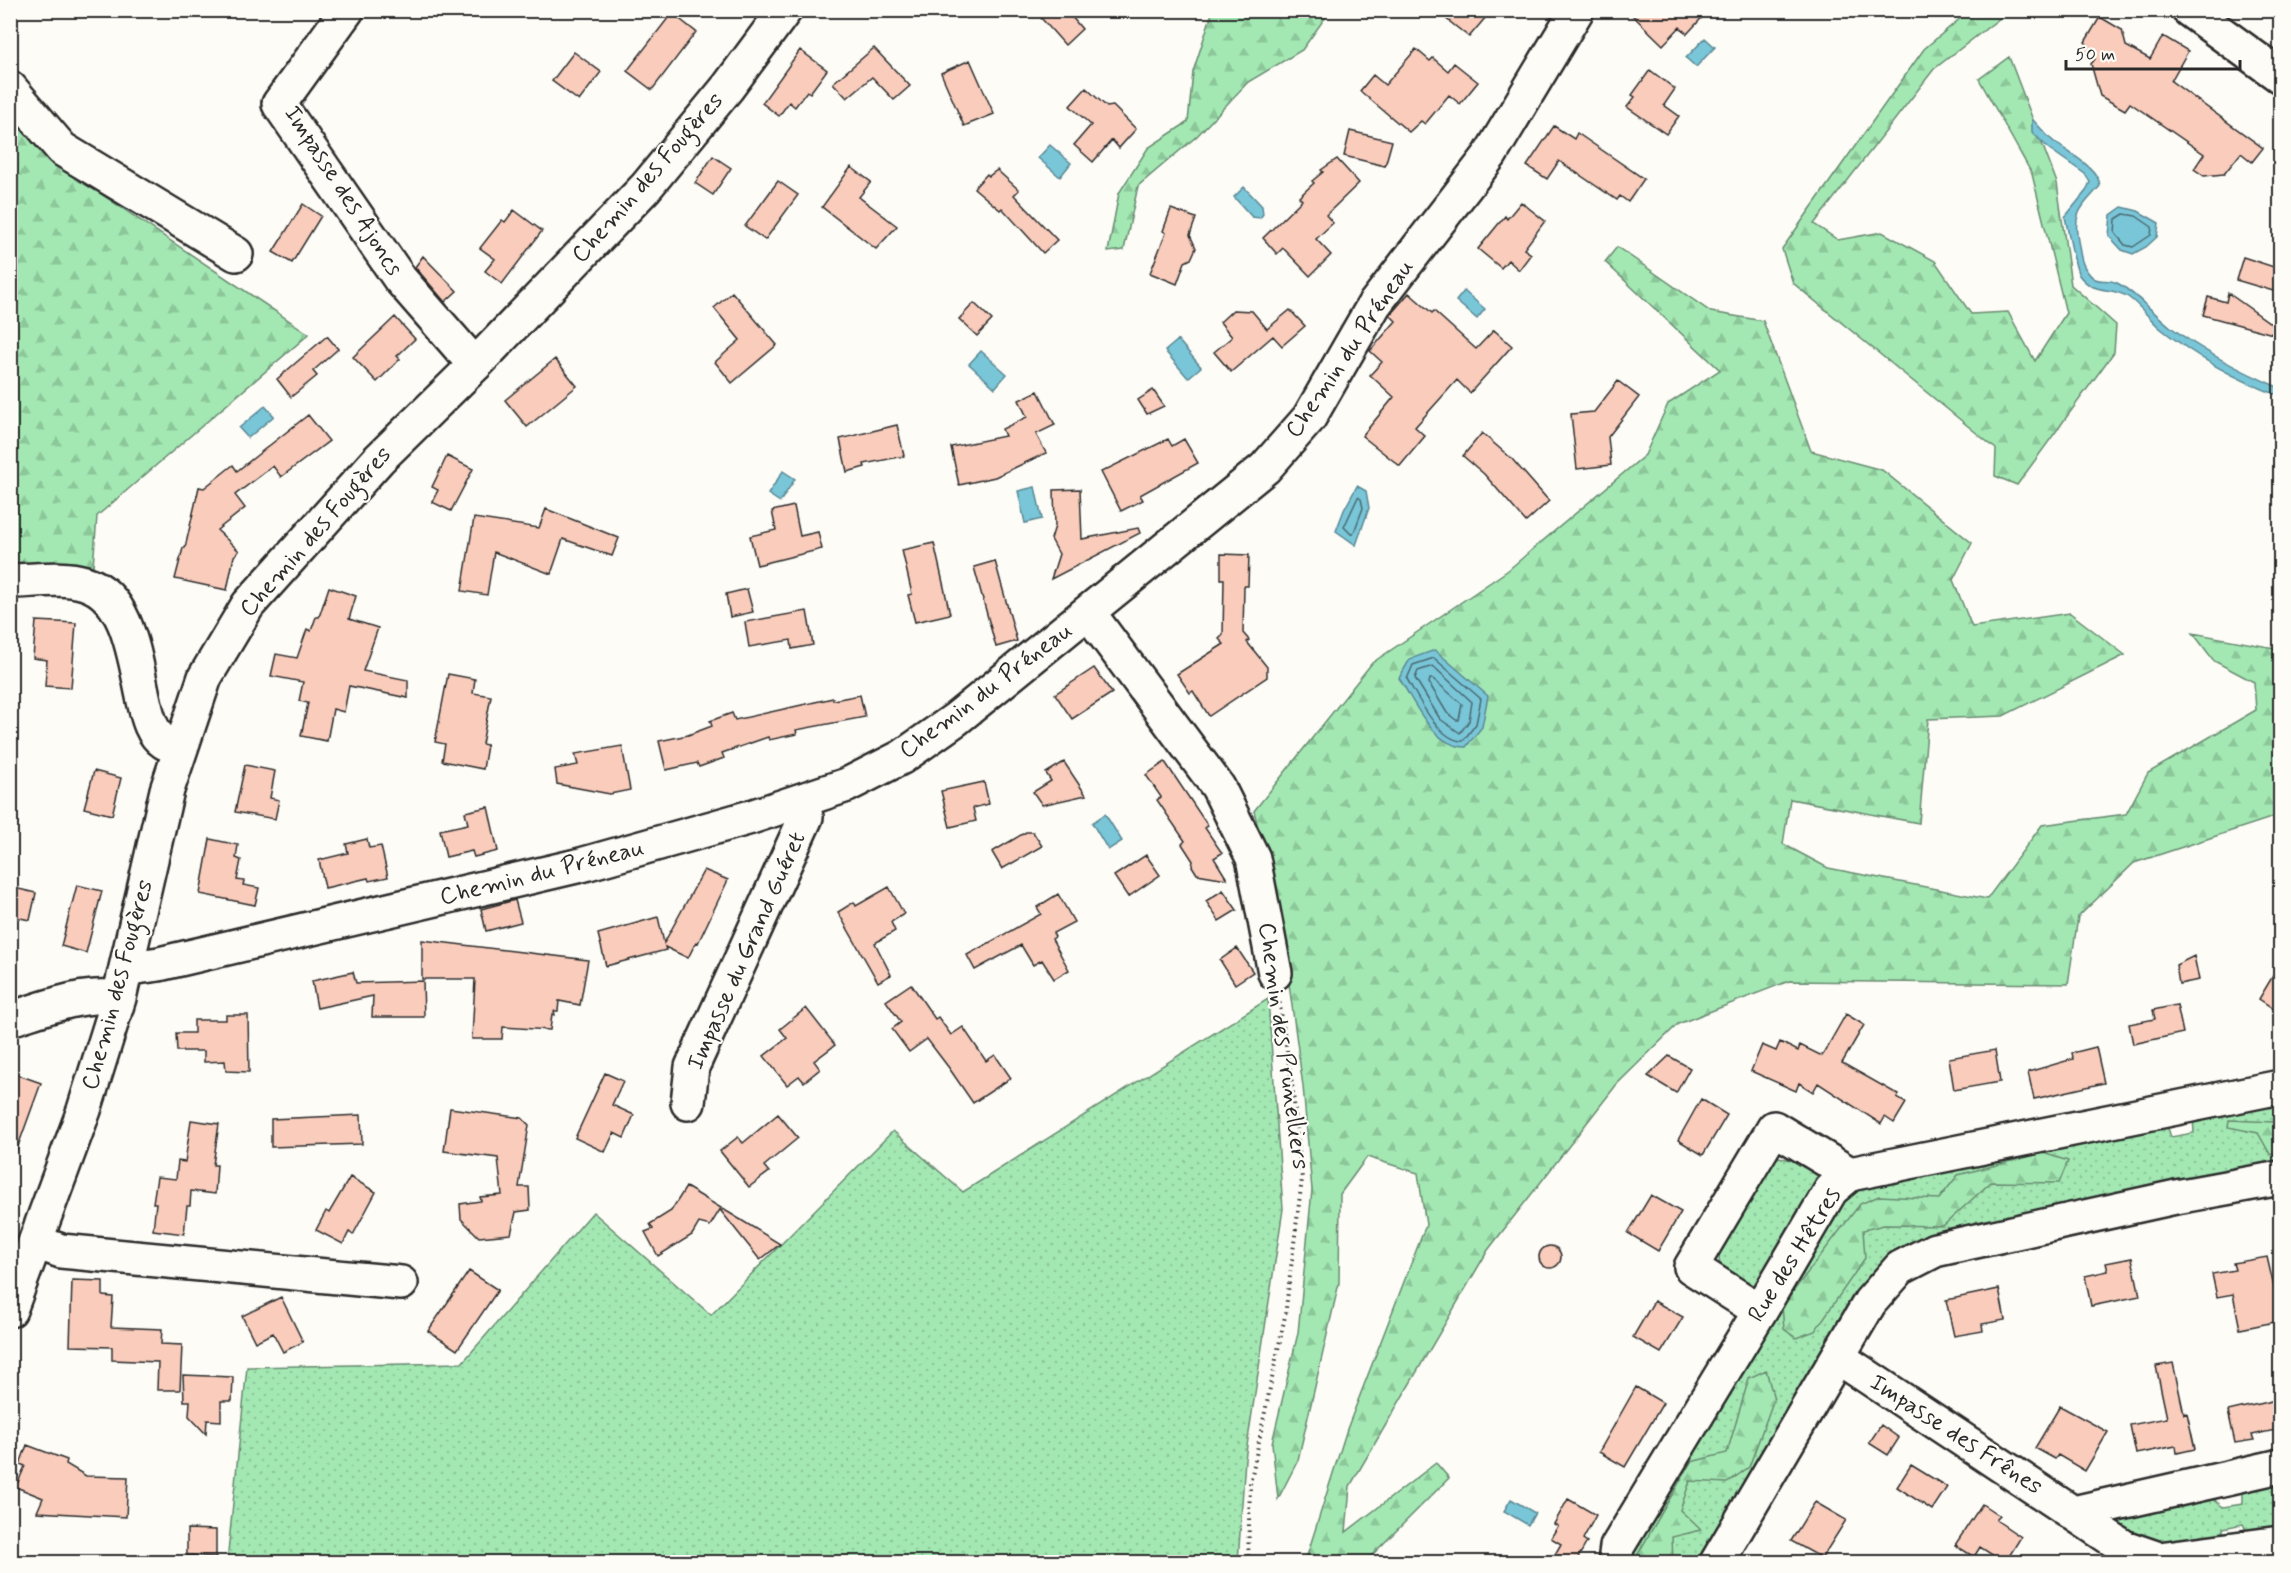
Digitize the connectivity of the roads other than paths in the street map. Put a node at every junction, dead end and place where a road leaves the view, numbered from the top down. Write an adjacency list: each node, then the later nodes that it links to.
1 (347, 10): 8 (street, Impasse des Ajoncs)
2 (785, 10): 8 (street, Chemin des Fougères)
3 (1577, 10): 10 (street, Chemin du Préneau)
4 (2189, 10): 5 (street)
5 (2280, 76)
6 (10, 88): 7 (street)
7 (236, 254)
8 (475, 365): 11 (street, Chemin des Fougères)
9 (10, 581): 11 (street)
10 (1088, 612): 12 (street, Chemin du Préneau); 14 (street, Chemin des Prunelliers)
11 (181, 748): 13 (street, Chemin des Fougères)
12 (801, 801): 13 (street, Chemin du Préneau); 18 (street, Impasse du Grand Guéret)
13 (127, 966): 15 (street, Chemin des Fougères)
14 (1275, 973)
15 (118, 998): 16 (street); 21 (street, Chemin des Fougères)
16 (10, 1019)
17 (2280, 1087): 19 (street, Rue des Hêtres)
18 (688, 1103)
19 (1850, 1174): 24 (street, Rue des Hêtres); 24 (street)
20 (2280, 1178): 25 (street)
21 (36, 1242): 22 (street); 23 (street, Chemin des Fougères)
22 (401, 1283)
23 (10, 1310)
24 (1760, 1311): 29 (street, Rue des Hêtres)
25 (1838, 1357): 27 (street, Impasse des Frênes); 30 (street)
26 (2280, 1466): 27 (street)
27 (2073, 1513): 28 (street, Impasse des Frênes)
28 (2280, 1543)
29 (1615, 1563)
30 (1716, 1563)

